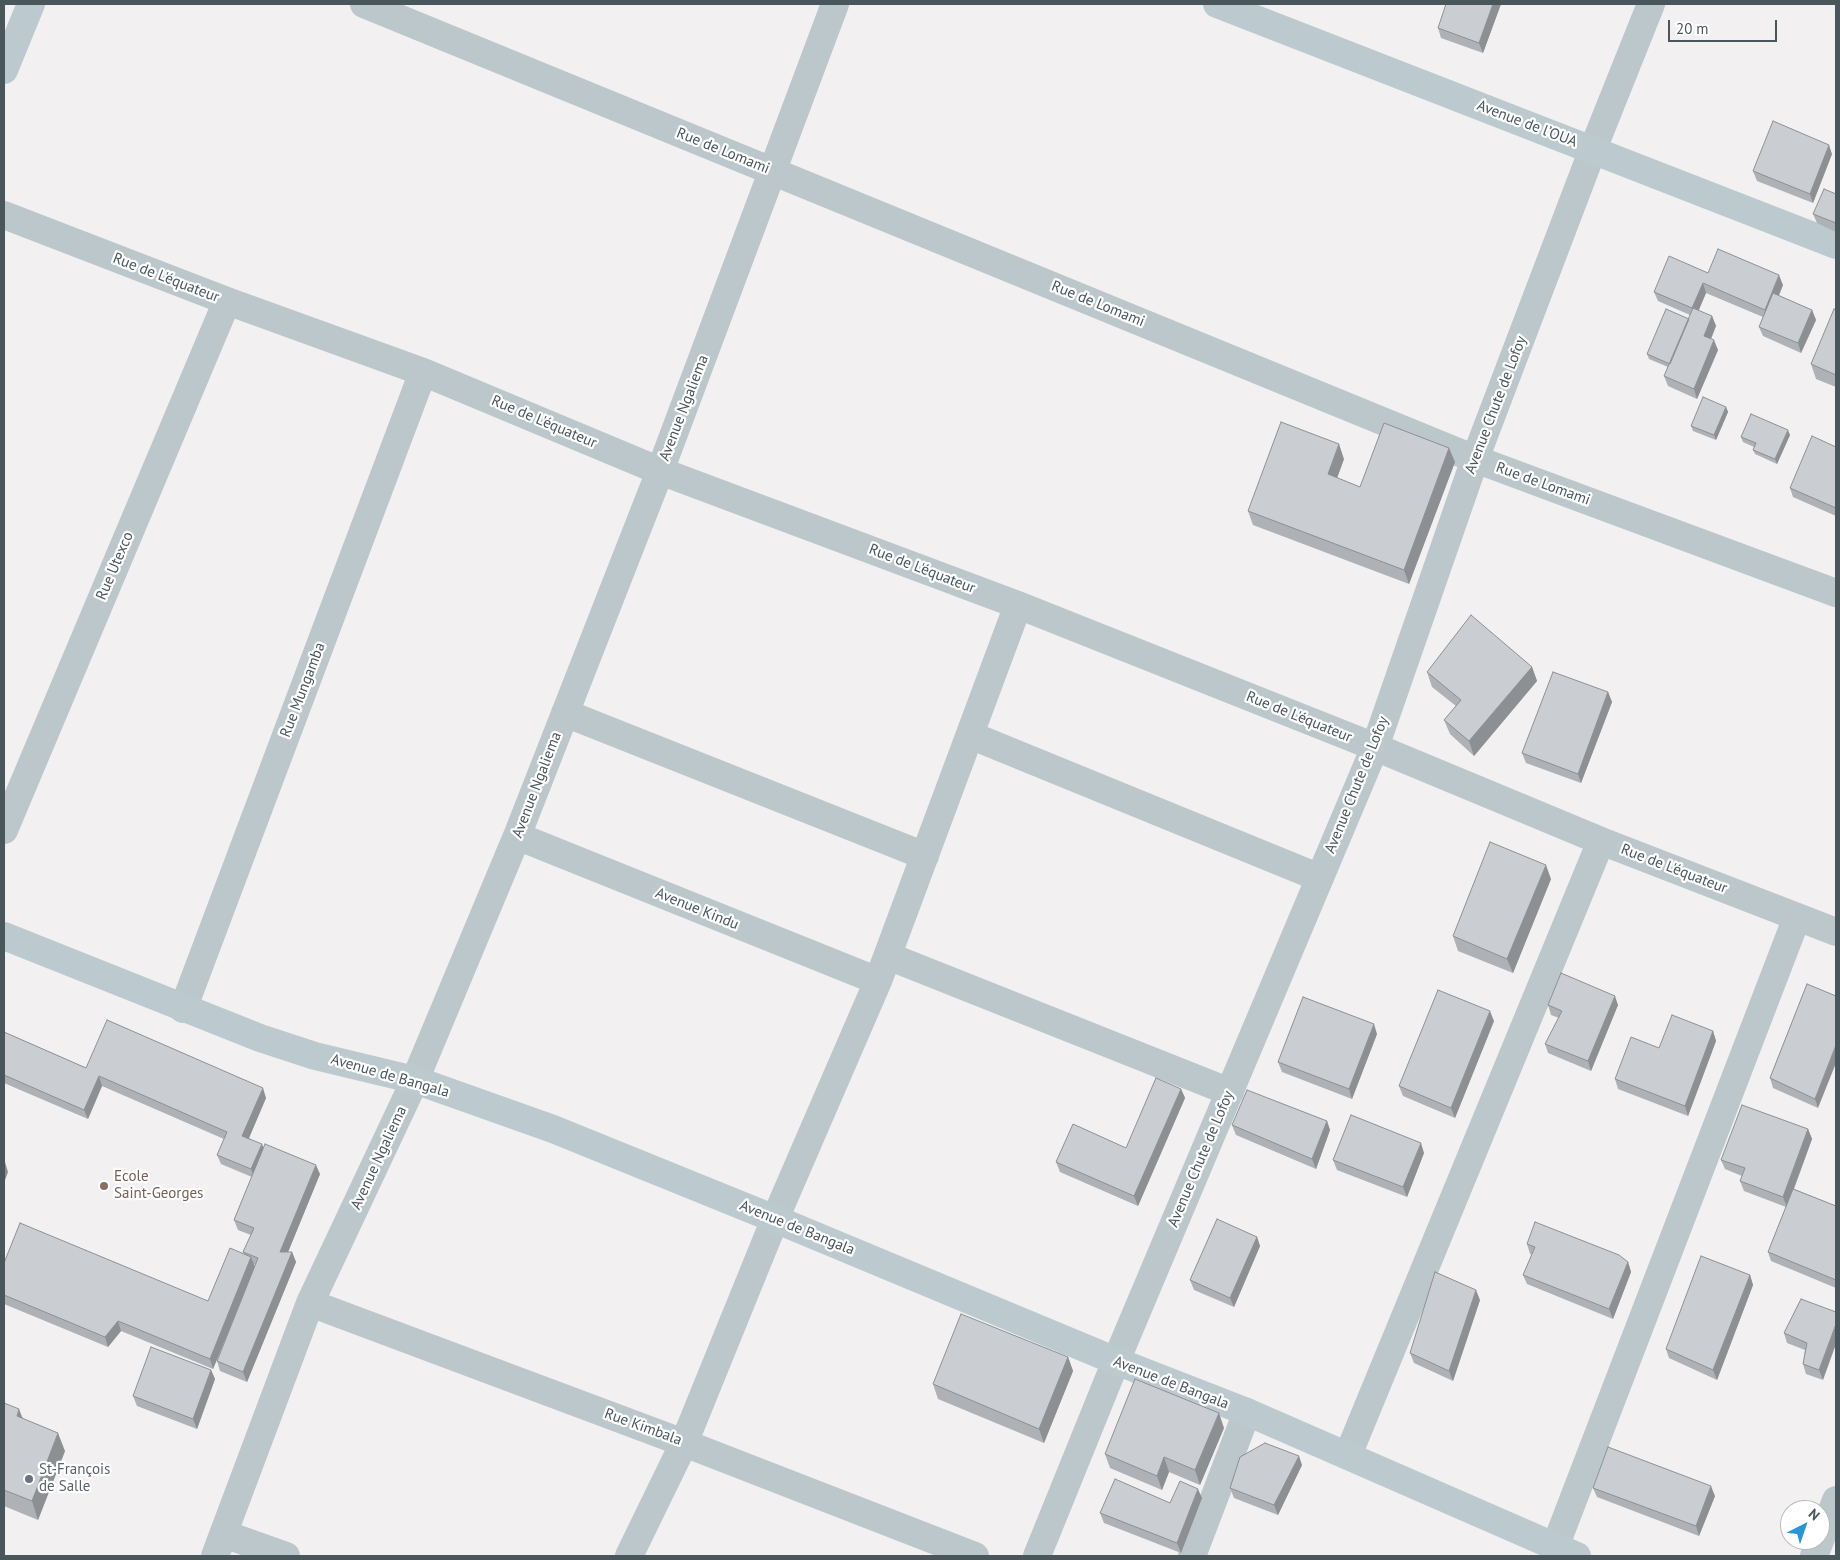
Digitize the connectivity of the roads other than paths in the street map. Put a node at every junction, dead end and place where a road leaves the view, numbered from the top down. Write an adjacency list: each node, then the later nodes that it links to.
1 (31, 4): 6 (main road)
2 (364, 4): 8 (street, Rue de Lomami)
3 (836, 4): 8 (street, Avenue Ngaliema)
4 (1217, 4): 7 (main road, Avenue de l’OUA)
5 (1651, 4): 7 (street, Avenue Chute de Lofoy)
6 (4, 70)
7 (1592, 149): 10 (main road, Avenue de l’OUA); 13 (street, Avenue Chute de Lofoy)
8 (774, 172): 13 (street, Rue de Lomami); 14 (street, Avenue Ngaliema)
9 (4, 215): 11 (street, Rue de L'équateur)
10 (1836, 245)
11 (226, 301): 12 (street, Rue de L'équateur); 20 (street, Rue Utexco)
12 (422, 372): 14 (street, Rue de L'équateur); 30 (street, Rue Mungamba)
13 (1475, 458): 15 (street, Rue de Lomami); 19 (street, Avenue Chute de Lofoy)
14 (660, 471): 16 (street, Rue de L'équateur); 17 (street, Avenue Ngaliema)
15 (1836, 593)
16 (1018, 605): 18 (street); 19 (street, Rue de L'équateur)
17 (565, 713): 21 (street, Avenue Ngaliema); 23 (street)
18 (970, 735): 23 (street); 24 (street)
19 (1374, 747): 22 (street, Rue de L'équateur); 24 (street, Avenue Chute de Lofoy)
20 (4, 830)
21 (517, 836): 29 (street, Avenue Kindu); 31 (street, Avenue Ngaliema)
22 (1602, 841): 25 (street, Rue de L'équateur); 38 (street)
23 (925, 856): 28 (street)
24 (1320, 878): 32 (street, Avenue Chute de Lofoy)
25 (1797, 917): 26 (street, Rue de L'équateur); 41 (street)
26 (1836, 932)
27 (4, 936): 30 (main road, Avenue de Bangala)
28 (888, 956): 29 (street); 32 (street)
29 (878, 982): 33 (street)
30 (183, 1009): 31 (main road, Avenue de Bangala)
31 (415, 1080): 33 (main road, Avenue de Bangala); 34 (street, Avenue Ngaliema)
32 (1230, 1092): 35 (street, Avenue Chute de Lofoy)
33 (775, 1219): 35 (main road, Avenue de Bangala); 37 (street)
34 (310, 1303): 37 (street, Rue Kimbala); 40 (street, Avenue Ngaliema)
35 (1116, 1361): 36 (main road, Avenue de Bangala); 45 (street, Avenue Chute de Lofoy)
36 (1247, 1412): 38 (main road, Avenue de Bangala); 46 (street)
37 (684, 1443): 43 (street); 44 (street, Rue Kimbala)
38 (1348, 1455): 41 (main road, Avenue de Bangala)
39 (1836, 1500): 47 (street)
40 (220, 1545): 42 (street)
41 (1566, 1552)
42 (286, 1556)
43 (629, 1556)
44 (975, 1556)
45 (1037, 1556)
46 (1192, 1556)
47 (1814, 1556)

